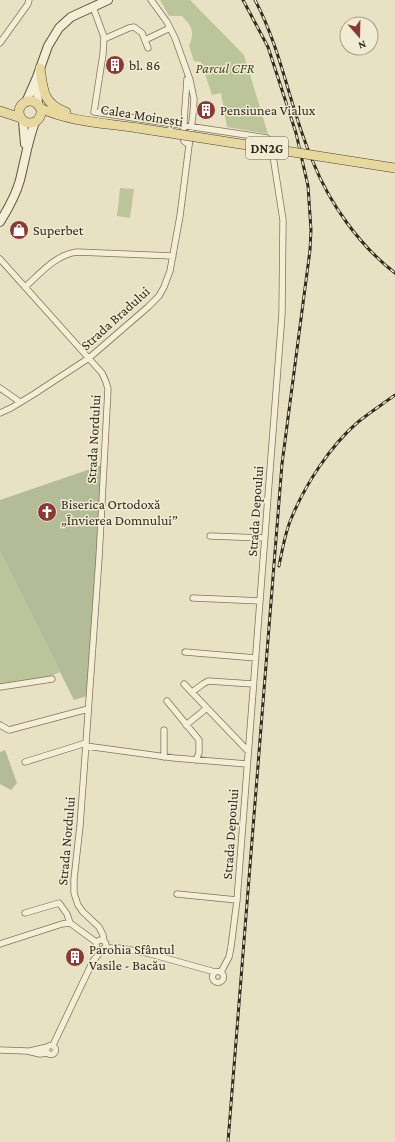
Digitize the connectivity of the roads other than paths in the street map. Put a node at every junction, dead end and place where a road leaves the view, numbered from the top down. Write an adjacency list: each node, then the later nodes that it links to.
1 (29, 0): 8 (street)
2 (108, 0): 4 (main road)
3 (151, 0): 5 (street, Strada Bradului)
4 (93, 7): 6 (street); 10 (main road)
5 (170, 28): 7 (street); 11 (street, Strada Bradului)
6 (104, 39): 7 (street); 20 (street, Strada Depoului)
7 (145, 40): 9 (street)
8 (0, 43)
9 (148, 48)
10 (40, 68): 12 (main road); 19 (main road)
11 (188, 74): 20 (street); 21 (street, Strada Bradului)
12 (37, 77): 13 (main road); 14 (main road)
13 (24, 104): 14 (main road); 15 (main road); 16 (main road)
14 (39, 107): 17 (main road, Calea Moinești / DN2G); 18 (main road)
15 (0, 111): 16 (main road)
16 (22, 119): 18 (main road); 23 (main road)
17 (75, 119): 18 (main road, Calea Moinești / DN2G); 19 (main road, Calea Moinești / DN2G)
18 (36, 121): 23 (main road)
19 (94, 122): 24 (main road, Calea Moinești / DN2G, bridge)
20 (184, 126): 21 (street, Strada Depoului); 22 (street)
21 (191, 128): 22 (street, Strada Bradului); 34 (street, Strada Depoului)
22 (189, 147): 26 (street, Strada Bradului)
23 (25, 157): 25 (main road)
24 (395, 168)
25 (0, 222)
26 (172, 256): 28 (street); 29 (street, Strada Bradului)
27 (0, 259): 28 (street, Strada Nordului)
28 (25, 287): 29 (street, Strada Nordului)
29 (89, 358): 31 (street, Strada Bradului); 46 (street, Strada Nordului)
30 (0, 388): 31 (street)
31 (20, 402): 32 (street, Strada Bradului)
32 (0, 413)
33 (210, 536): 34 (street)
34 (265, 538): 36 (street, Strada Depoului)
35 (193, 598): 36 (street)
36 (260, 601): 38 (street, Strada Depoului)
37 (185, 652): 38 (street)
38 (256, 658): 41 (street, Strada Depoului)
39 (52, 679): 42 (street)
40 (184, 684): 43 (street)
41 (253, 684): 43 (street); 51 (street, Strada Depoului)
42 (0, 687)
43 (192, 692): 45 (street)
44 (167, 701): 48 (street)
45 (207, 708): 48 (street); 51 (street)
46 (88, 709): 47 (street); 50 (street, Strada Nordului)
47 (0, 725)
48 (186, 725): 53 (street)
49 (164, 730): 52 (street)
50 (86, 744): 52 (street); 54 (street); 61 (street, Strada Nordului)
51 (248, 751): 55 (street, Strada Depoului)
52 (164, 757): 53 (street)
53 (196, 760): 55 (street)
54 (25, 762)
55 (247, 764): 57 (street, Strada Depoului)
56 (177, 894): 57 (street)
57 (237, 900): 61 (street, Strada Depoului)
58 (25, 913): 59 (street)
59 (70, 923): 60 (street); 61 (street)
60 (0, 944)
61 (102, 944): 62 (street)
62 (0, 1050)

